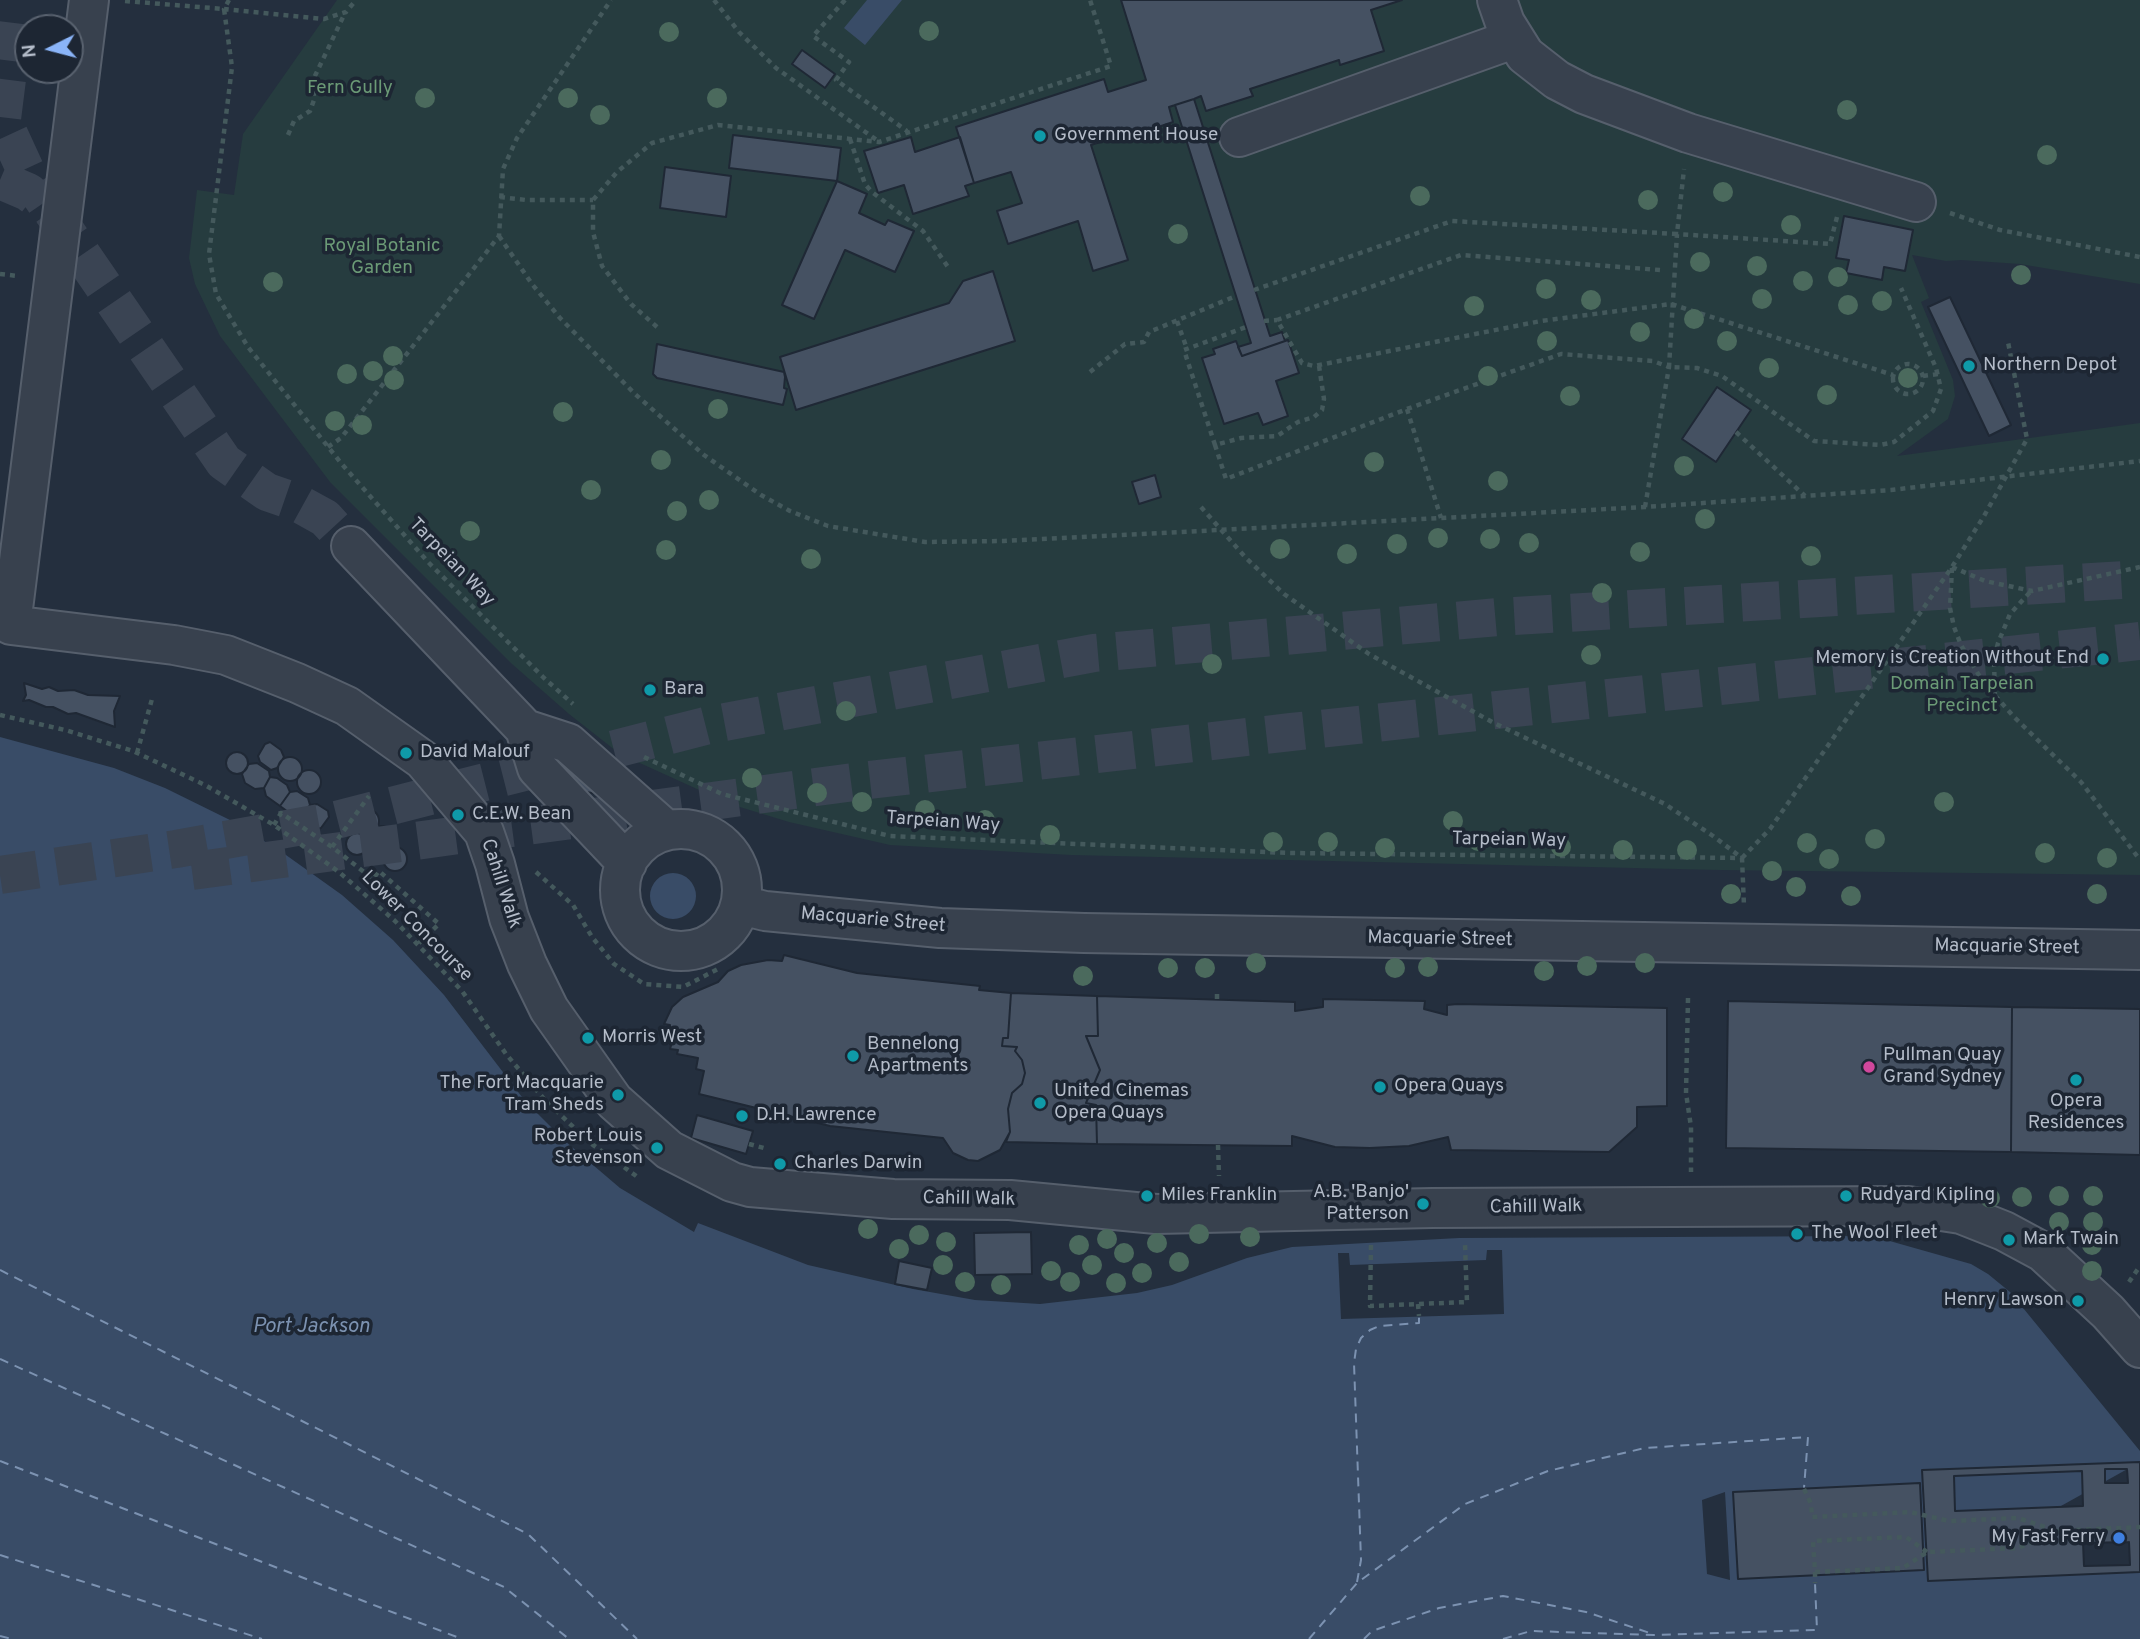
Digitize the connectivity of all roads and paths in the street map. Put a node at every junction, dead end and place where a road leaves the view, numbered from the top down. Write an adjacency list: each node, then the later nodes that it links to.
1 (89, 0): 84 (street, Cahill Walk)
2 (115, 0): 10 (path)
3 (229, 0): 10 (path)
4 (356, 0): 11 (path)
5 (611, 0): 19 (path)
6 (714, 0): 17 (path)
7 (845, 0): 13 (path)
8 (1090, 0): 13 (path)
9 (1497, 0): 12 (street)
10 (224, 9): 11 (path); 48 (path, Tarpeian Way)
11 (346, 12): 14 (path)
12 (1513, 39): 15 (street); 18 (street)
13 (908, 132): 17 (path)
14 (288, 135)
15 (1239, 136)
16 (850, 139): 17 (path); 20 (path); 26 (path)
17 (878, 142)
18 (1845, 179): 21 (street); 23 (path)
19 (500, 197): 20 (path); 24 (path)
20 (593, 200): 35 (path)
21 (1916, 202): 25 (path)
22 (1679, 214): 23 (path)
23 (1677, 234): 29 (path); 31 (path)
24 (499, 236): 48 (path); 55 (path)
25 (2140, 257)
26 (947, 267)
27 (1660, 271): 32 (path)
28 (1901, 288): 42 (path)
29 (1254, 290)
30 (1236, 296): 33 (path)
31 (1671, 304): 39 (path); 40 (path); 43 (path)
32 (1277, 320): 34 (path); 39 (path)
33 (1177, 321): 38 (path); 41 (path)
34 (1264, 321)
35 (657, 327)
36 (1246, 327): 38 (path)
37 (2008, 342): 50 (path)
38 (1187, 349): 47 (path)
39 (1319, 366): 47 (path)
40 (1668, 367): 42 (path); 45 (path); 53 (path)
41 (1090, 372)
42 (1938, 374): 44 (path)
43 (1893, 375): 44 (path); 44 (path)
44 (1923, 376)
45 (1407, 409): 47 (path); 54 (path)
46 (1735, 432): 51 (path)
47 (1215, 445)
48 (328, 447): 62 (path, Tarpeian Way)
49 (2140, 461): 50 (path)
50 (2004, 478): 51 (path); 57 (path)
51 (1805, 496): 53 (path)
52 (1201, 506): 55 (path)
53 (1645, 507): 54 (path)
54 (1441, 518): 55 (path)
55 (1219, 530): 71 (path)
56 (351, 546): 64 (street)
57 (1952, 567): 59 (path); 60 (path); 71 (path)
58 (2140, 567): 59 (path)
59 (2032, 591): 60 (path)
60 (1995, 698): 72 (path)
61 (152, 699): 65 (path)
62 (583, 712)
63 (0, 715): 65 (path, Lower Concourse)
64 (526, 729): 69 (street); 73 (street)
65 (136, 752): 68 (path, Lower Concourse)
66 (634, 752): 71 (path, Tarpeian Way)
67 (369, 796): 70 (path)
68 (274, 825): 70 (path); 77 (path, Lower Concourse)
69 (666, 830): 73 (street); 75 (street)
70 (332, 847): 77 (path)
71 (1742, 858): 76 (path)
72 (2140, 860)
73 (627, 863): 75 (street)
74 (532, 869): 79 (path)
75 (741, 905): 76 (street, Macquarie Street)
76 (1745, 944): 78 (street, Macquarie Street)
77 (418, 945): 83 (path, Lower Concourse)
78 (2140, 950)
79 (718, 969)
80 (1217, 991): 82 (path)
81 (1688, 998): 84 (path)
82 (1217, 999)
83 (646, 1183)
84 (1691, 1206): 89 (street, Cahill Walk)
85 (1466, 1289): 87 (path)
86 (1370, 1291): 87 (path)
87 (1419, 1304): 88 (path)
88 (1419, 1317)
89 (2140, 1348)
90 (1804, 1489): 92 (path)
91 (2140, 1527): 92 (path)
92 (2056, 1531): 93 (path)
93 (1927, 1552): 94 (path); 94 (path)
94 (1815, 1572): 95 (path)
95 (1815, 1583)

